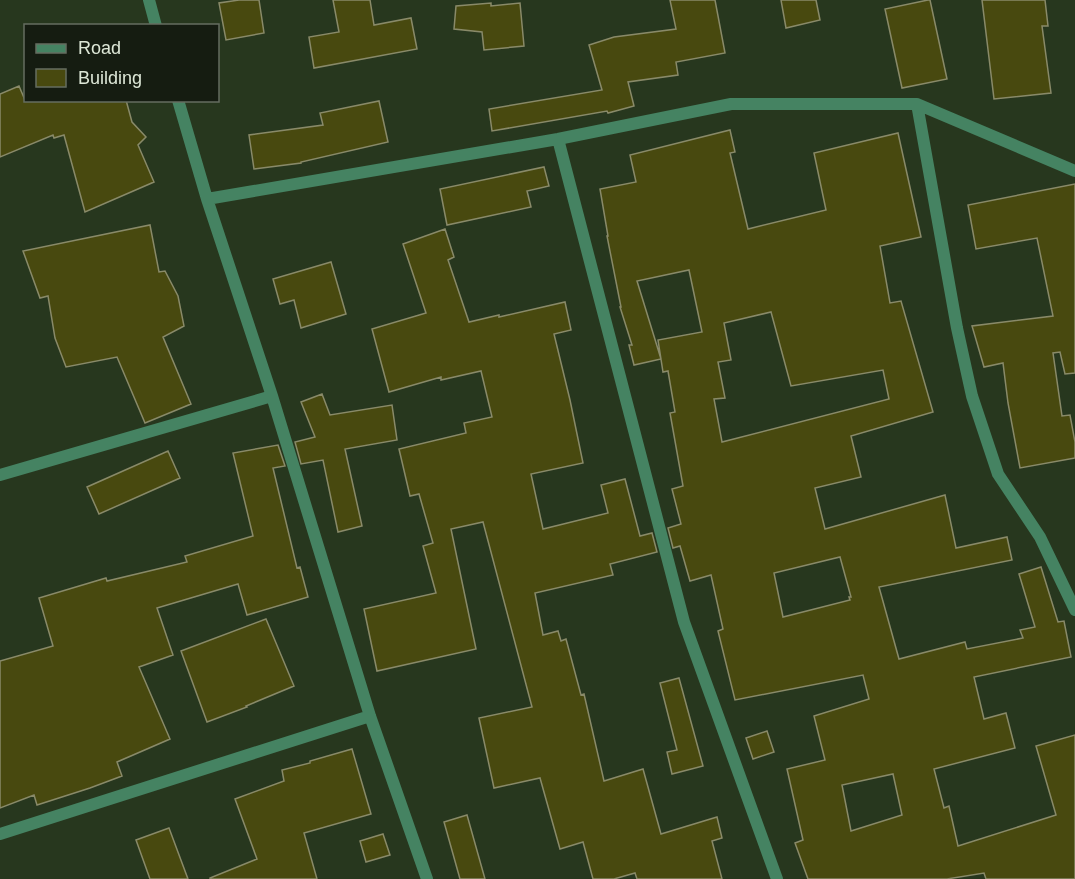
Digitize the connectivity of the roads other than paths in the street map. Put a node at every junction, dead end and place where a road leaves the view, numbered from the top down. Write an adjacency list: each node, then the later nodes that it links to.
1 (149, 0): 2 (street)
2 (155, 24)
3 (179, 102): 7 (street)
4 (917, 104): 5 (street); 6 (street); 10 (street)
5 (558, 139): 7 (street); 14 (street)
6 (1075, 171)
7 (207, 199): 8 (street)
8 (272, 396): 9 (street); 11 (street)
9 (0, 475)
10 (1075, 609)
11 (370, 716): 12 (street); 13 (street)
12 (0, 834)
13 (427, 879)
14 (777, 879)

